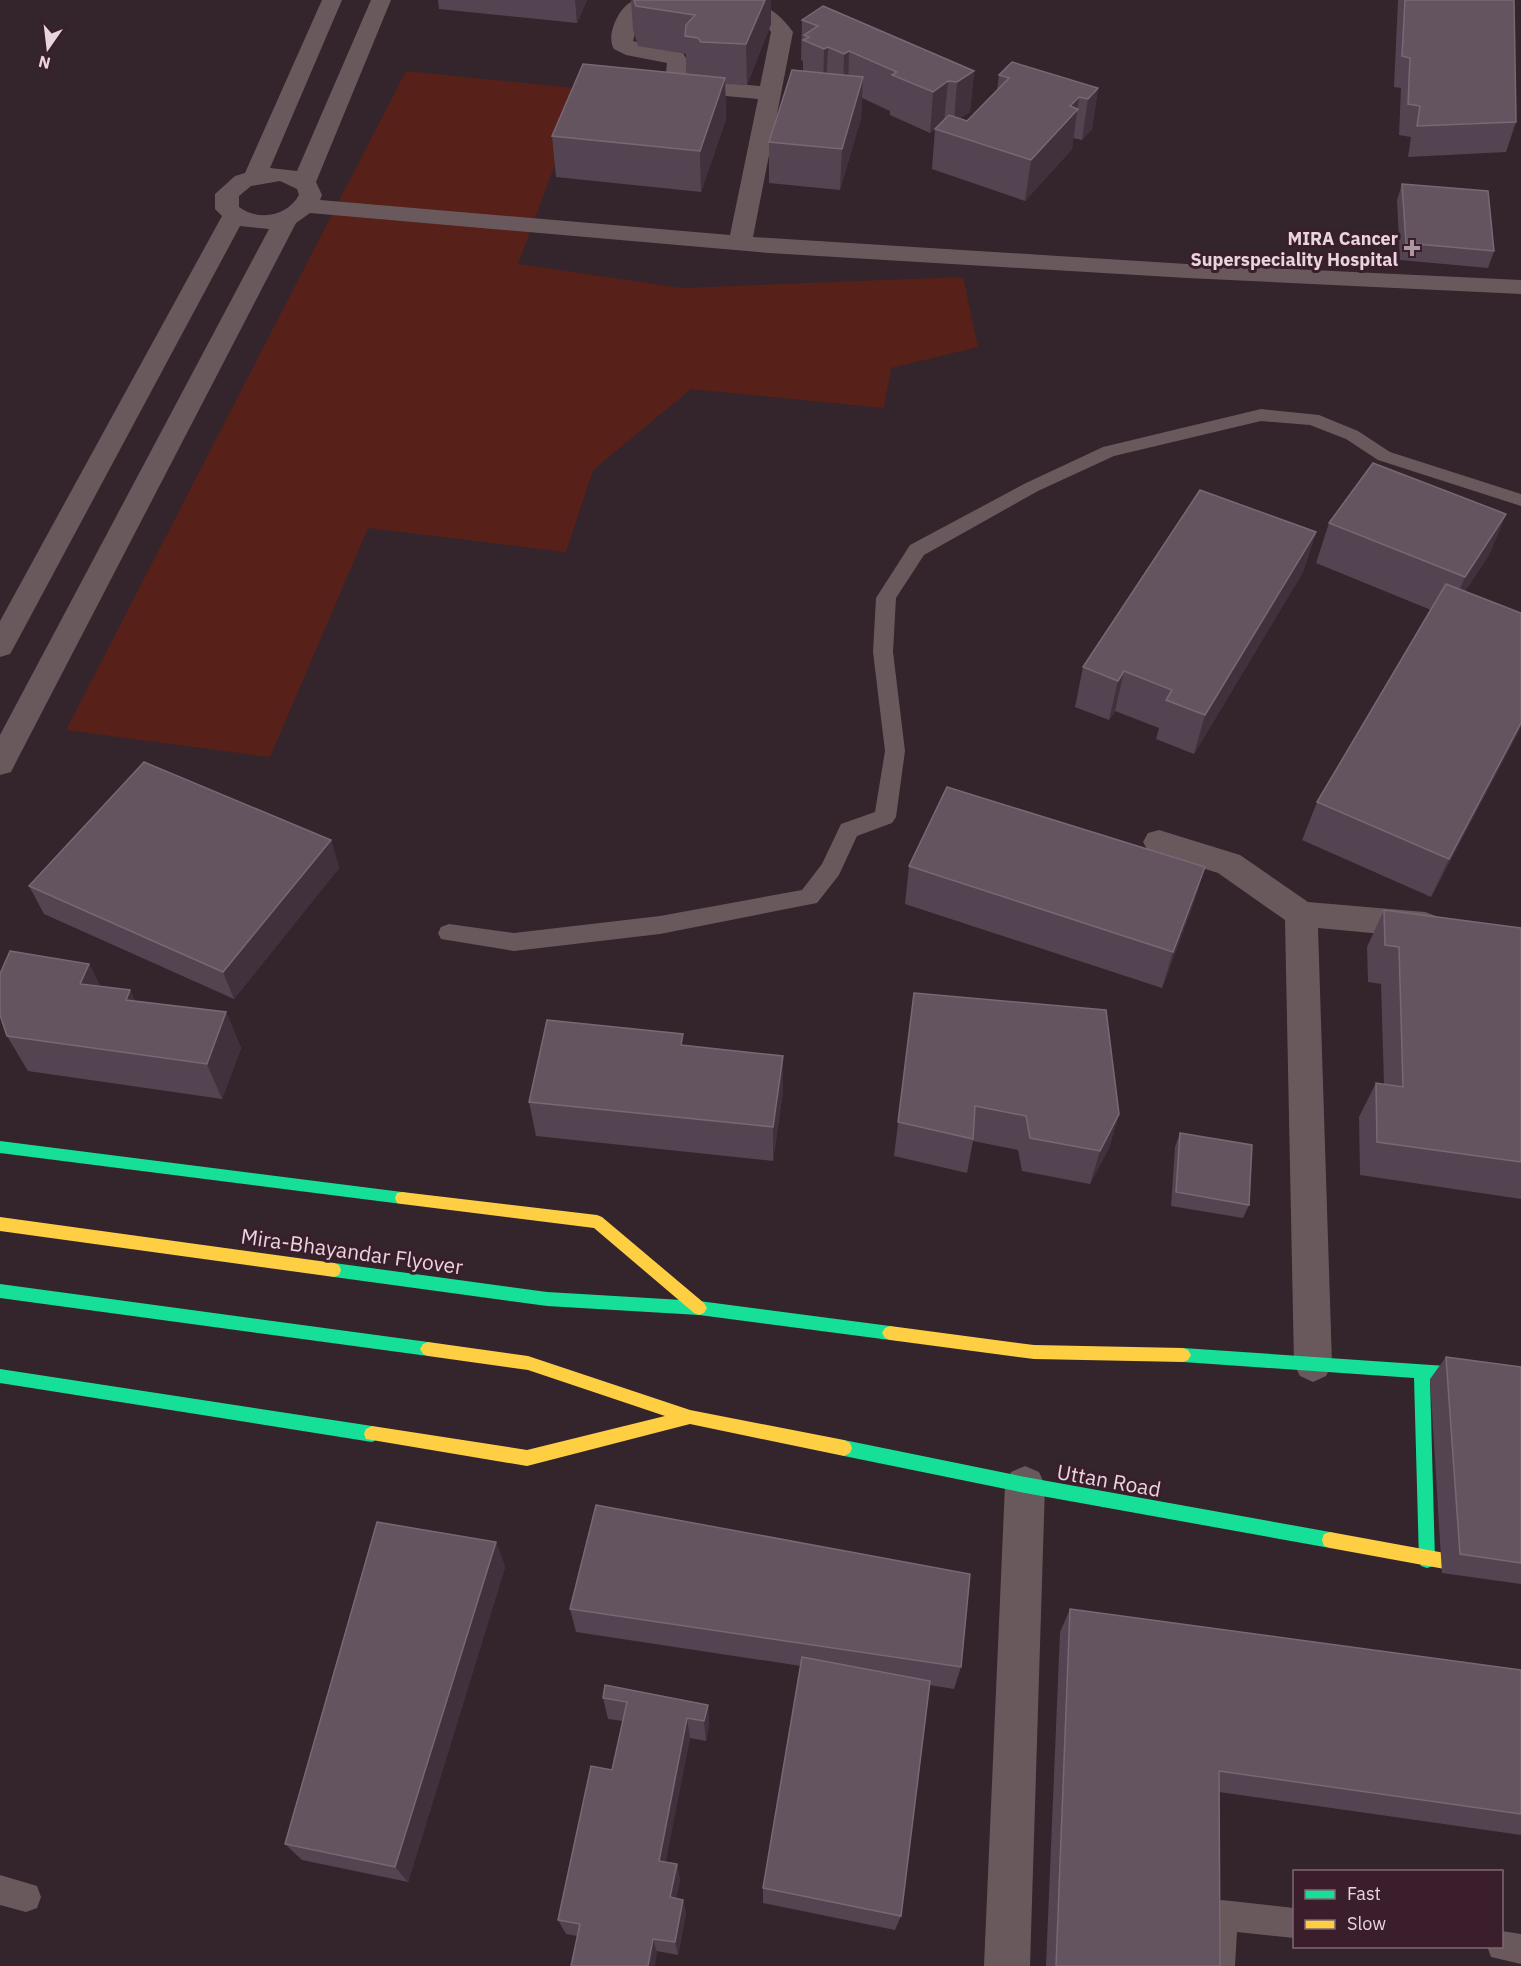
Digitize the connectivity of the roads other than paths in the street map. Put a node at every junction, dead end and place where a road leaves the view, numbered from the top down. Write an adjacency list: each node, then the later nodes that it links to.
1 (650, 0): 4 (street)
2 (722, 0): 4 (street)
3 (356, 4): 5 (street); 6 (street)
4 (771, 93): 9 (street)
5 (255, 176): 6 (street); 8 (street)
6 (305, 181): 7 (street)
7 (297, 212): 8 (street); 9 (street); 13 (street)
8 (234, 216): 12 (street)
9 (740, 243): 10 (street)
10 (1521, 287)
11 (1521, 500): 17 (lane)
12 (0, 647)
13 (0, 765)
14 (1159, 842): 15 (street)
15 (1301, 914): 16 (street); 22 (street)
16 (1432, 926)
17 (448, 933)
18 (0, 1147): 21 (main road)
19 (0, 1224): 21 (main road, Mira-Bhayandar Flyover)
20 (0, 1291): 26 (main road)
21 (699, 1308): 22 (main road)
22 (1313, 1364): 23 (main road)
23 (1422, 1371): 25 (main road); 28 (main road)
24 (0, 1376): 26 (main road)
25 (1521, 1384)
26 (690, 1417): 27 (main road, Uttan Road)
27 (1025, 1485): 28 (main road, Uttan Road); 33 (street)
28 (1428, 1560): 29 (main road, Uttan Road)
29 (1521, 1575)
30 (1293, 1923): 34 (lane)
31 (1503, 1946): 32 (lane)
32 (1521, 1949)
33 (1007, 1966)
34 (1220, 1966)

